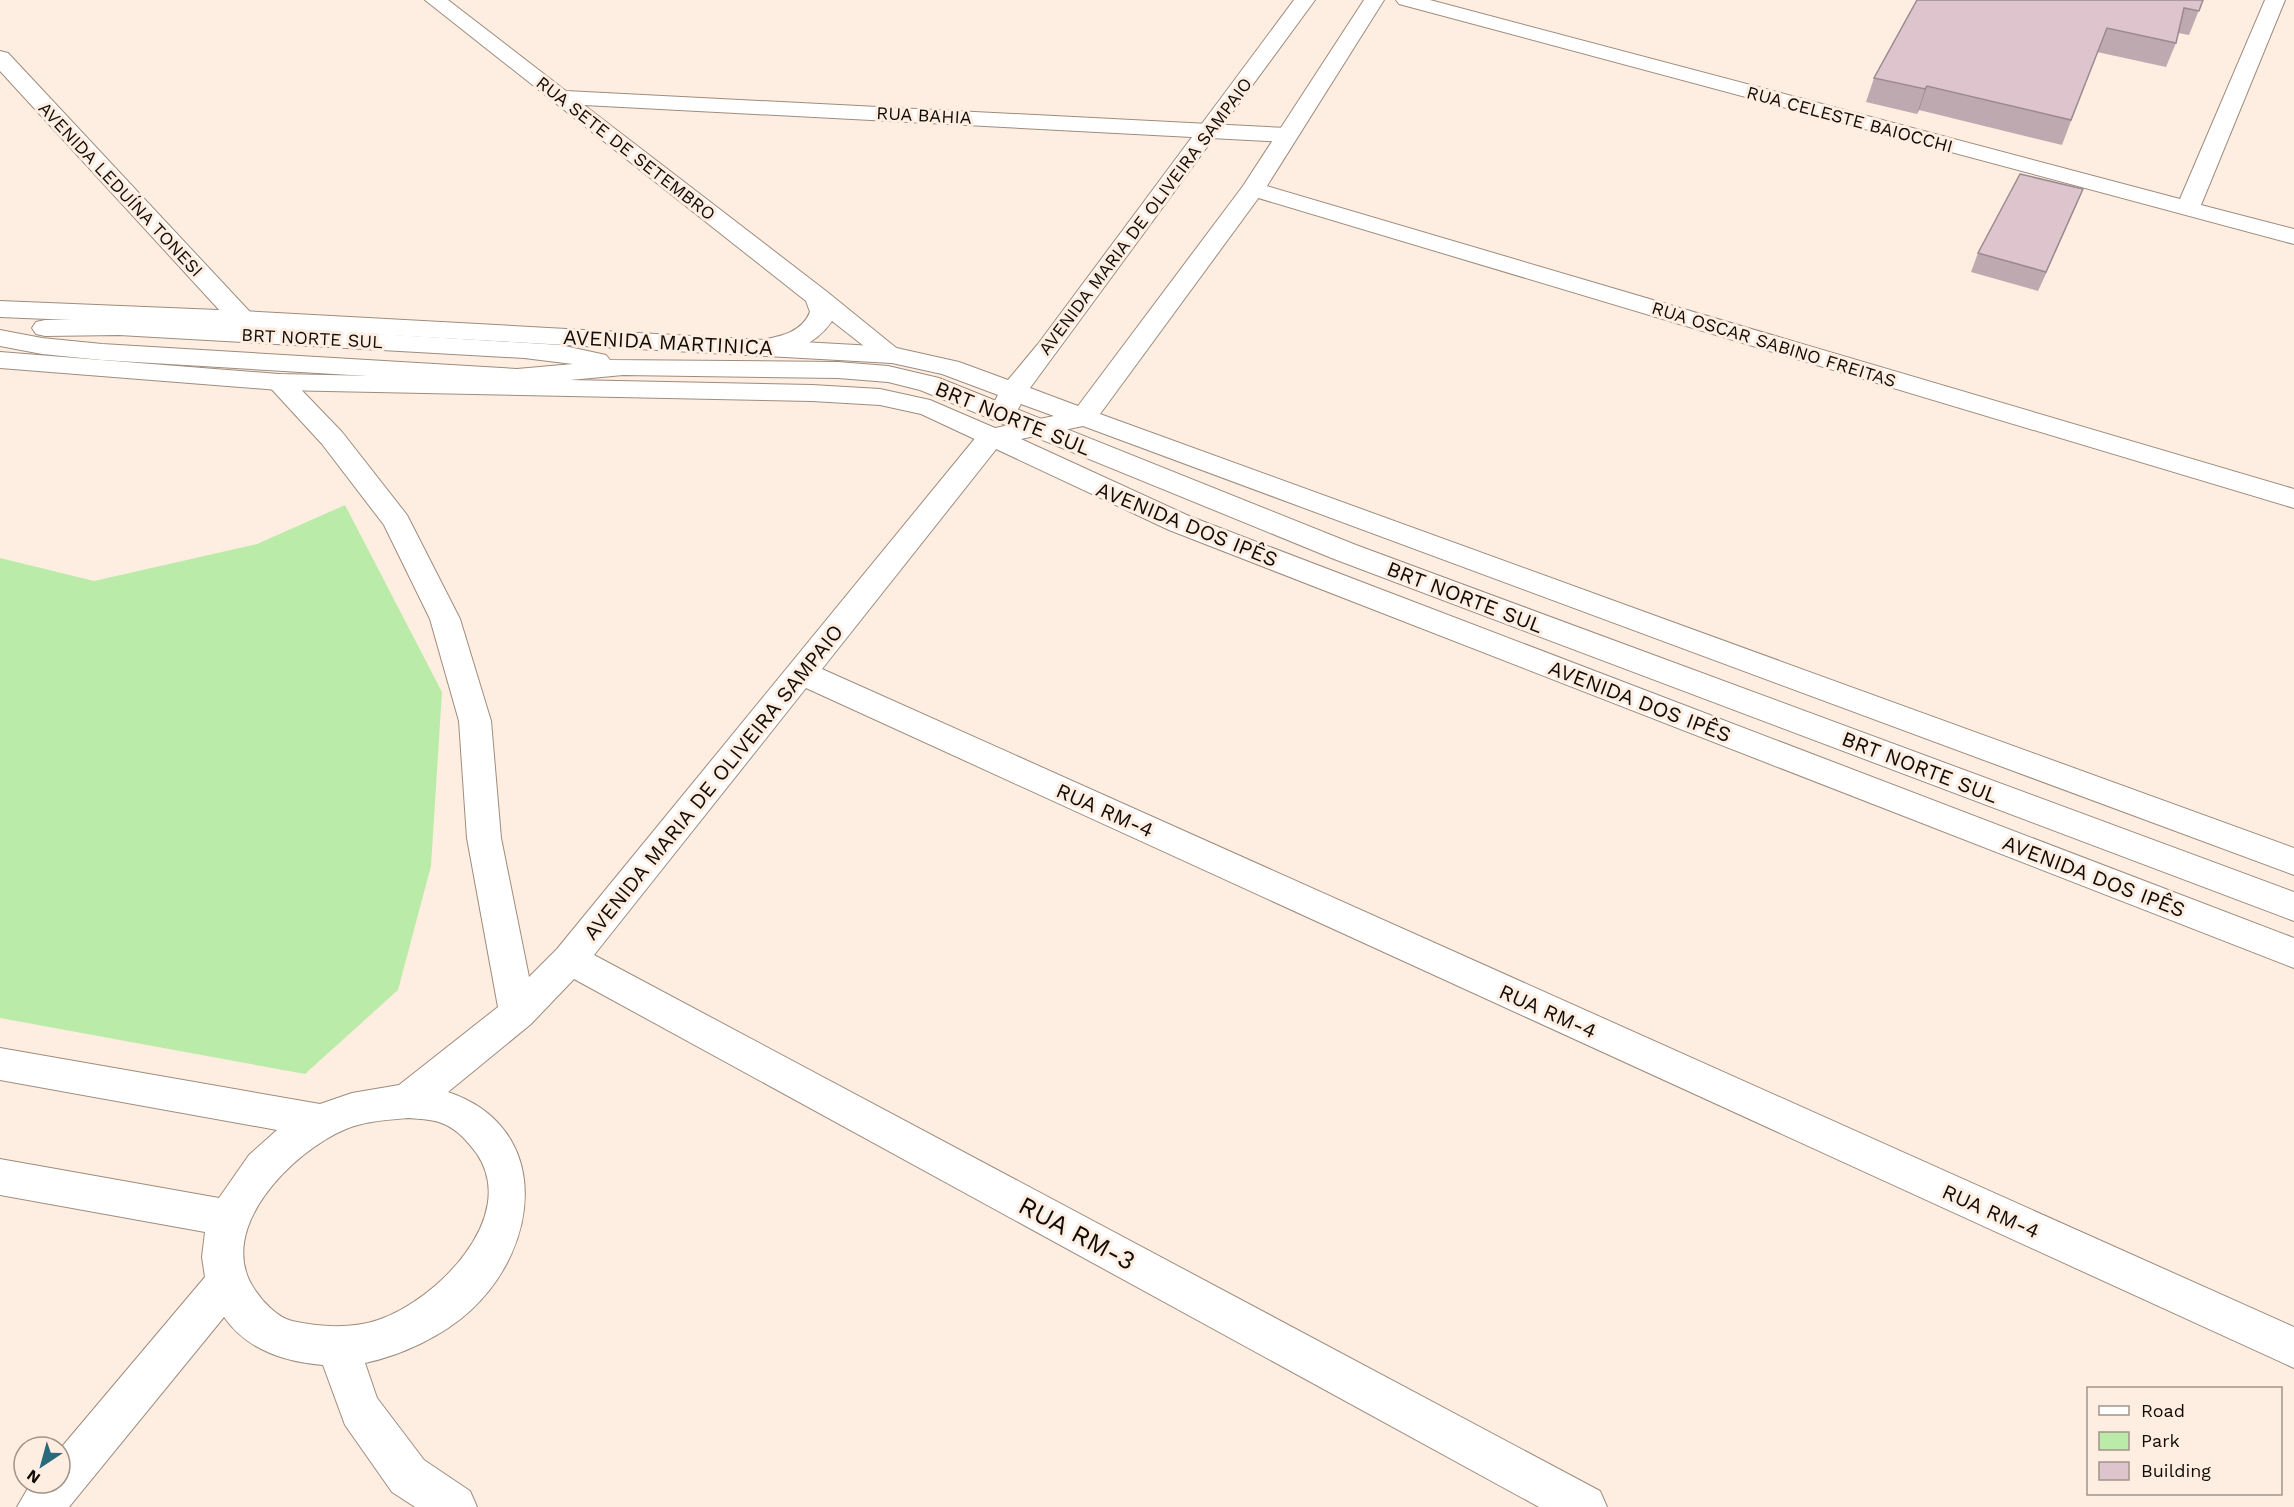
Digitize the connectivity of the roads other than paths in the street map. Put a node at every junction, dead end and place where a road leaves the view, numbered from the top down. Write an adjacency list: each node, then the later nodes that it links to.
1 (435, 0): 8 (street, RUA SETE DE SETEMBRO)
2 (1305, 0): 9 (street, AVENIDA MARIA DE OLIVEIRA SAMPAIO)
3 (1374, 0): 10 (street)
4 (1406, 0): 12 (street, RUA CELESTE BAIOCCHI)
5 (2275, 0): 12 (street)
6 (0, 58): 7 (street, AVENIDA LEDUÍNA TONESI)
7 (10, 80): 16 (street, AVENIDA LEDUÍNA TONESI)
8 (561, 97): 9 (street, RUA BAHIA); 14 (street, RUA SETE DE SETEMBRO)
9 (1209, 130): 10 (street, RUA BAHIA); 24 (street, AVENIDA MARIA DE OLIVEIRA SAMPAIO)
10 (1287, 135): 11 (street)
11 (1253, 189): 25 (street); 27 (street, RUA OSCAR SABINO FREITAS)
12 (2187, 210): 13 (street, RUA CELESTE BAIOCCHI)
13 (2294, 237)
14 (817, 296): 19 (street); 20 (street, RUA SETE DE SETEMBRO)
15 (0, 309): 16 (street, AVENIDA MARTINICA)
16 (242, 320): 19 (street, AVENIDA MARTINICA)
17 (0, 333): 22 (street, BRT NORTE SUL)
18 (0, 338): 22 (street, BRT NORTE SUL)
19 (761, 348): 20 (street, AVENIDA MARTINICA)
20 (892, 355): 24 (street, AVENIDA MARTINICA)
21 (0, 360): 23 (street, AVENIDA MARTINICA)
22 (622, 367): 24 (street, BRT NORTE SUL)
23 (278, 382): 24 (street, AVENIDA MARTINICA); 33 (street)
24 (1003, 413): 25 (street, AVENIDA MARTINICA); 26 (street, BRT NORTE SUL); 28 (street, AVENIDA MARIA DE OLIVEIRA SAMPAIO); 31 (street, AVENIDA DOS IPÊS)
25 (1083, 418): 26 (street); 29 (street)
26 (1040, 427): 30 (street, BRT NORTE SUL)
27 (2294, 499)
28 (802, 673): 32 (street, AVENIDA MARIA DE OLIVEIRA SAMPAIO); 41 (street, RUA RM-4)
29 (2294, 862)
30 (2294, 907)
31 (2294, 953)
32 (570, 959): 33 (street, AVENIDA MARIA DE OLIVEIRA SAMPAIO); 46 (street, RUA RM-3)
33 (518, 1013): 35 (street, AVENIDA MARIA DE OLIVEIRA SAMPAIO)
34 (0, 1064): 36 (street)
35 (408, 1101): 36 (street); 40 (street)
36 (322, 1121): 38 (street)
37 (0, 1177): 38 (street)
38 (231, 1218): 39 (street)
39 (226, 1282): 40 (street); 42 (street)
40 (338, 1347): 45 (street)
41 (2294, 1348)
42 (72, 1468)
43 (50, 1495): 44 (street)
44 (40, 1507)
45 (454, 1507)
46 (1584, 1507)

